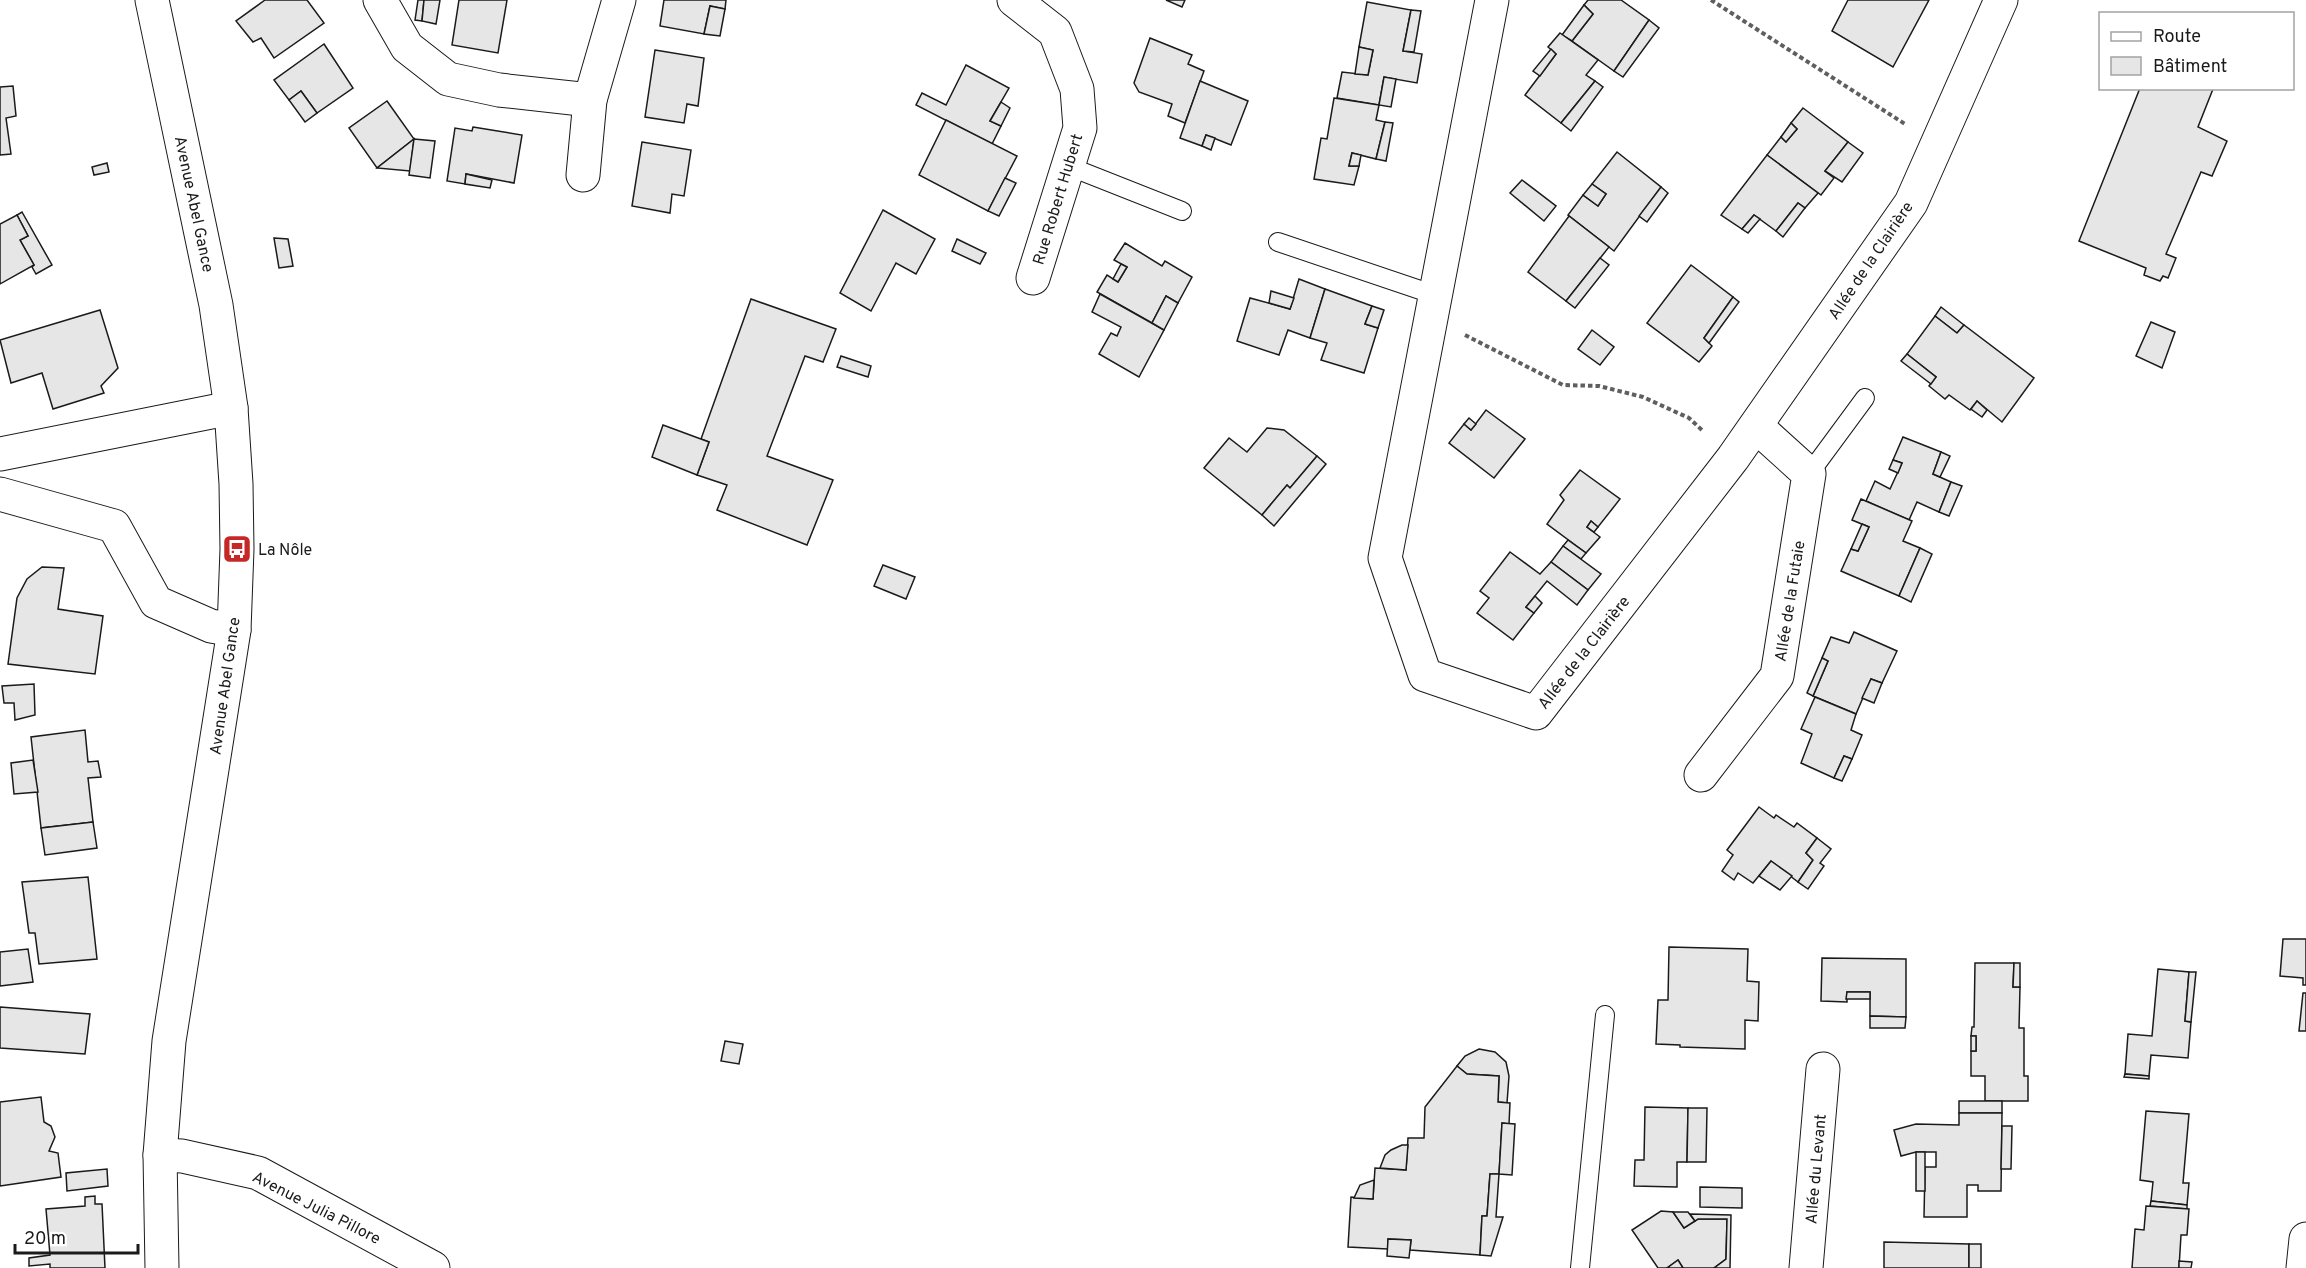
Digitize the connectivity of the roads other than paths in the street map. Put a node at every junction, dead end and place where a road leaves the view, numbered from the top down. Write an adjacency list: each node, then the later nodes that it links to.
1 (152, 0): 15 (street, Avenue Abel Gance)
2 (380, 0): 7 (street)
3 (618, 0): 7 (street)
4 (1014, 0): 8 (street, Rue Robert Hubert)
5 (1492, 0): 13 (street, Allée de la Clairière)
6 (2001, 0): 16 (street, Allée de la Clairière)
7 (590, 100): 9 (street)
8 (1068, 166): 10 (lane); 12 (street, Rue Robert Hubert)
9 (583, 175)
10 (1182, 211)
11 (1278, 242): 13 (lane)
12 (1033, 278)
13 (1434, 307): 16 (street, Allée de la Clairière)
14 (1864, 398): 18 (lane)
15 (231, 408): 17 (street); 20 (street, Avenue Abel Gance)
16 (1756, 426): 18 (street)
17 (0, 454)
18 (1809, 474): 21 (street, Allée de la Futaie)
19 (0, 494): 20 (street)
20 (234, 630): 24 (street, Avenue Abel Gance)
21 (1701, 775)
22 (1605, 1015): 28 (lane)
23 (1823, 1069): 29 (street, Allée du Levant)
24 (160, 1155): 26 (street, Avenue Abel Gance); 27 (street, Avenue Julia Pillore)
25 (2306, 1239): 30 (street)
26 (162, 1268)
27 (434, 1268)
28 (1580, 1268)
29 (1806, 1268)
30 (2303, 1268)

